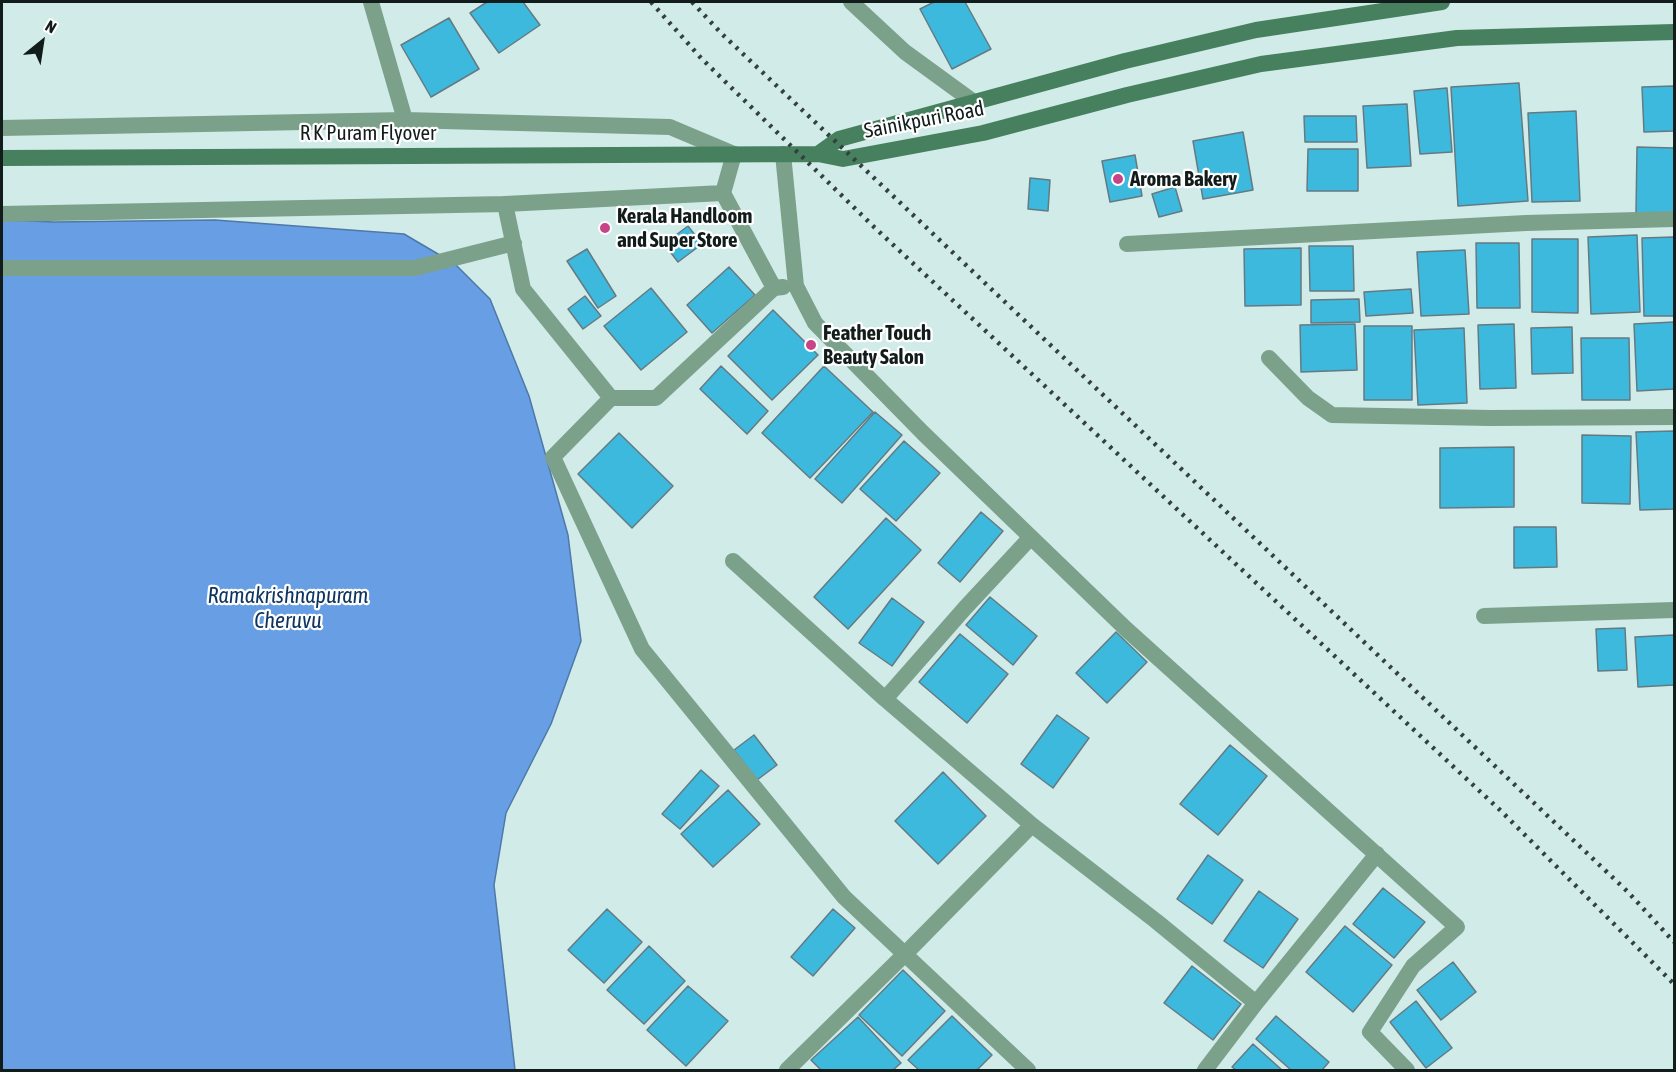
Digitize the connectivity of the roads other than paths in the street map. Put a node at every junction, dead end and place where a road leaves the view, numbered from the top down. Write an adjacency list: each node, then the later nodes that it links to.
1 (371, 2): 6 (street)
2 (851, 2): 5 (street)
3 (1442, 2): 5 (main road, Sainikpuri Road)
4 (1674, 32): 10 (main road, Sainikpuri Road)
5 (975, 103): 10 (main road, Sainikpuri Road)
6 (405, 120): 7 (street); 8 (street)
7 (2, 128)
8 (734, 154): 9 (main road, R K Puram Flyover); 11 (main road, R K Puram Flyover); 12 (street)
9 (783, 154): 10 (main road, R K Puram Flyover); 19 (street)
10 (818, 154)
11 (2, 158)
12 (723, 193): 13 (street); 20 (street)
13 (506, 204): 14 (street); 16 (street)
14 (2, 214)
15 (1674, 219): 17 (street)
16 (514, 243): 18 (street); 22 (street)
17 (1127, 244)
18 (2, 268)
19 (796, 286): 20 (street); 24 (street)
20 (774, 288): 22 (street)
21 (1269, 358): 23 (street)
22 (611, 398): 31 (street)
23 (1674, 417)
24 (1031, 537): 28 (street); 30 (street)
25 (734, 561): 28 (street)
26 (1674, 610): 27 (street)
27 (1484, 616)
28 (885, 699): 29 (street)
29 (1032, 825): 31 (street); 32 (street)
30 (1377, 854): 32 (street); 36 (street)
31 (905, 954): 33 (street); 34 (street)
32 (1256, 1003): 35 (street)
33 (787, 1071)
34 (1028, 1071)
35 (1205, 1071)
36 (1407, 1071)

